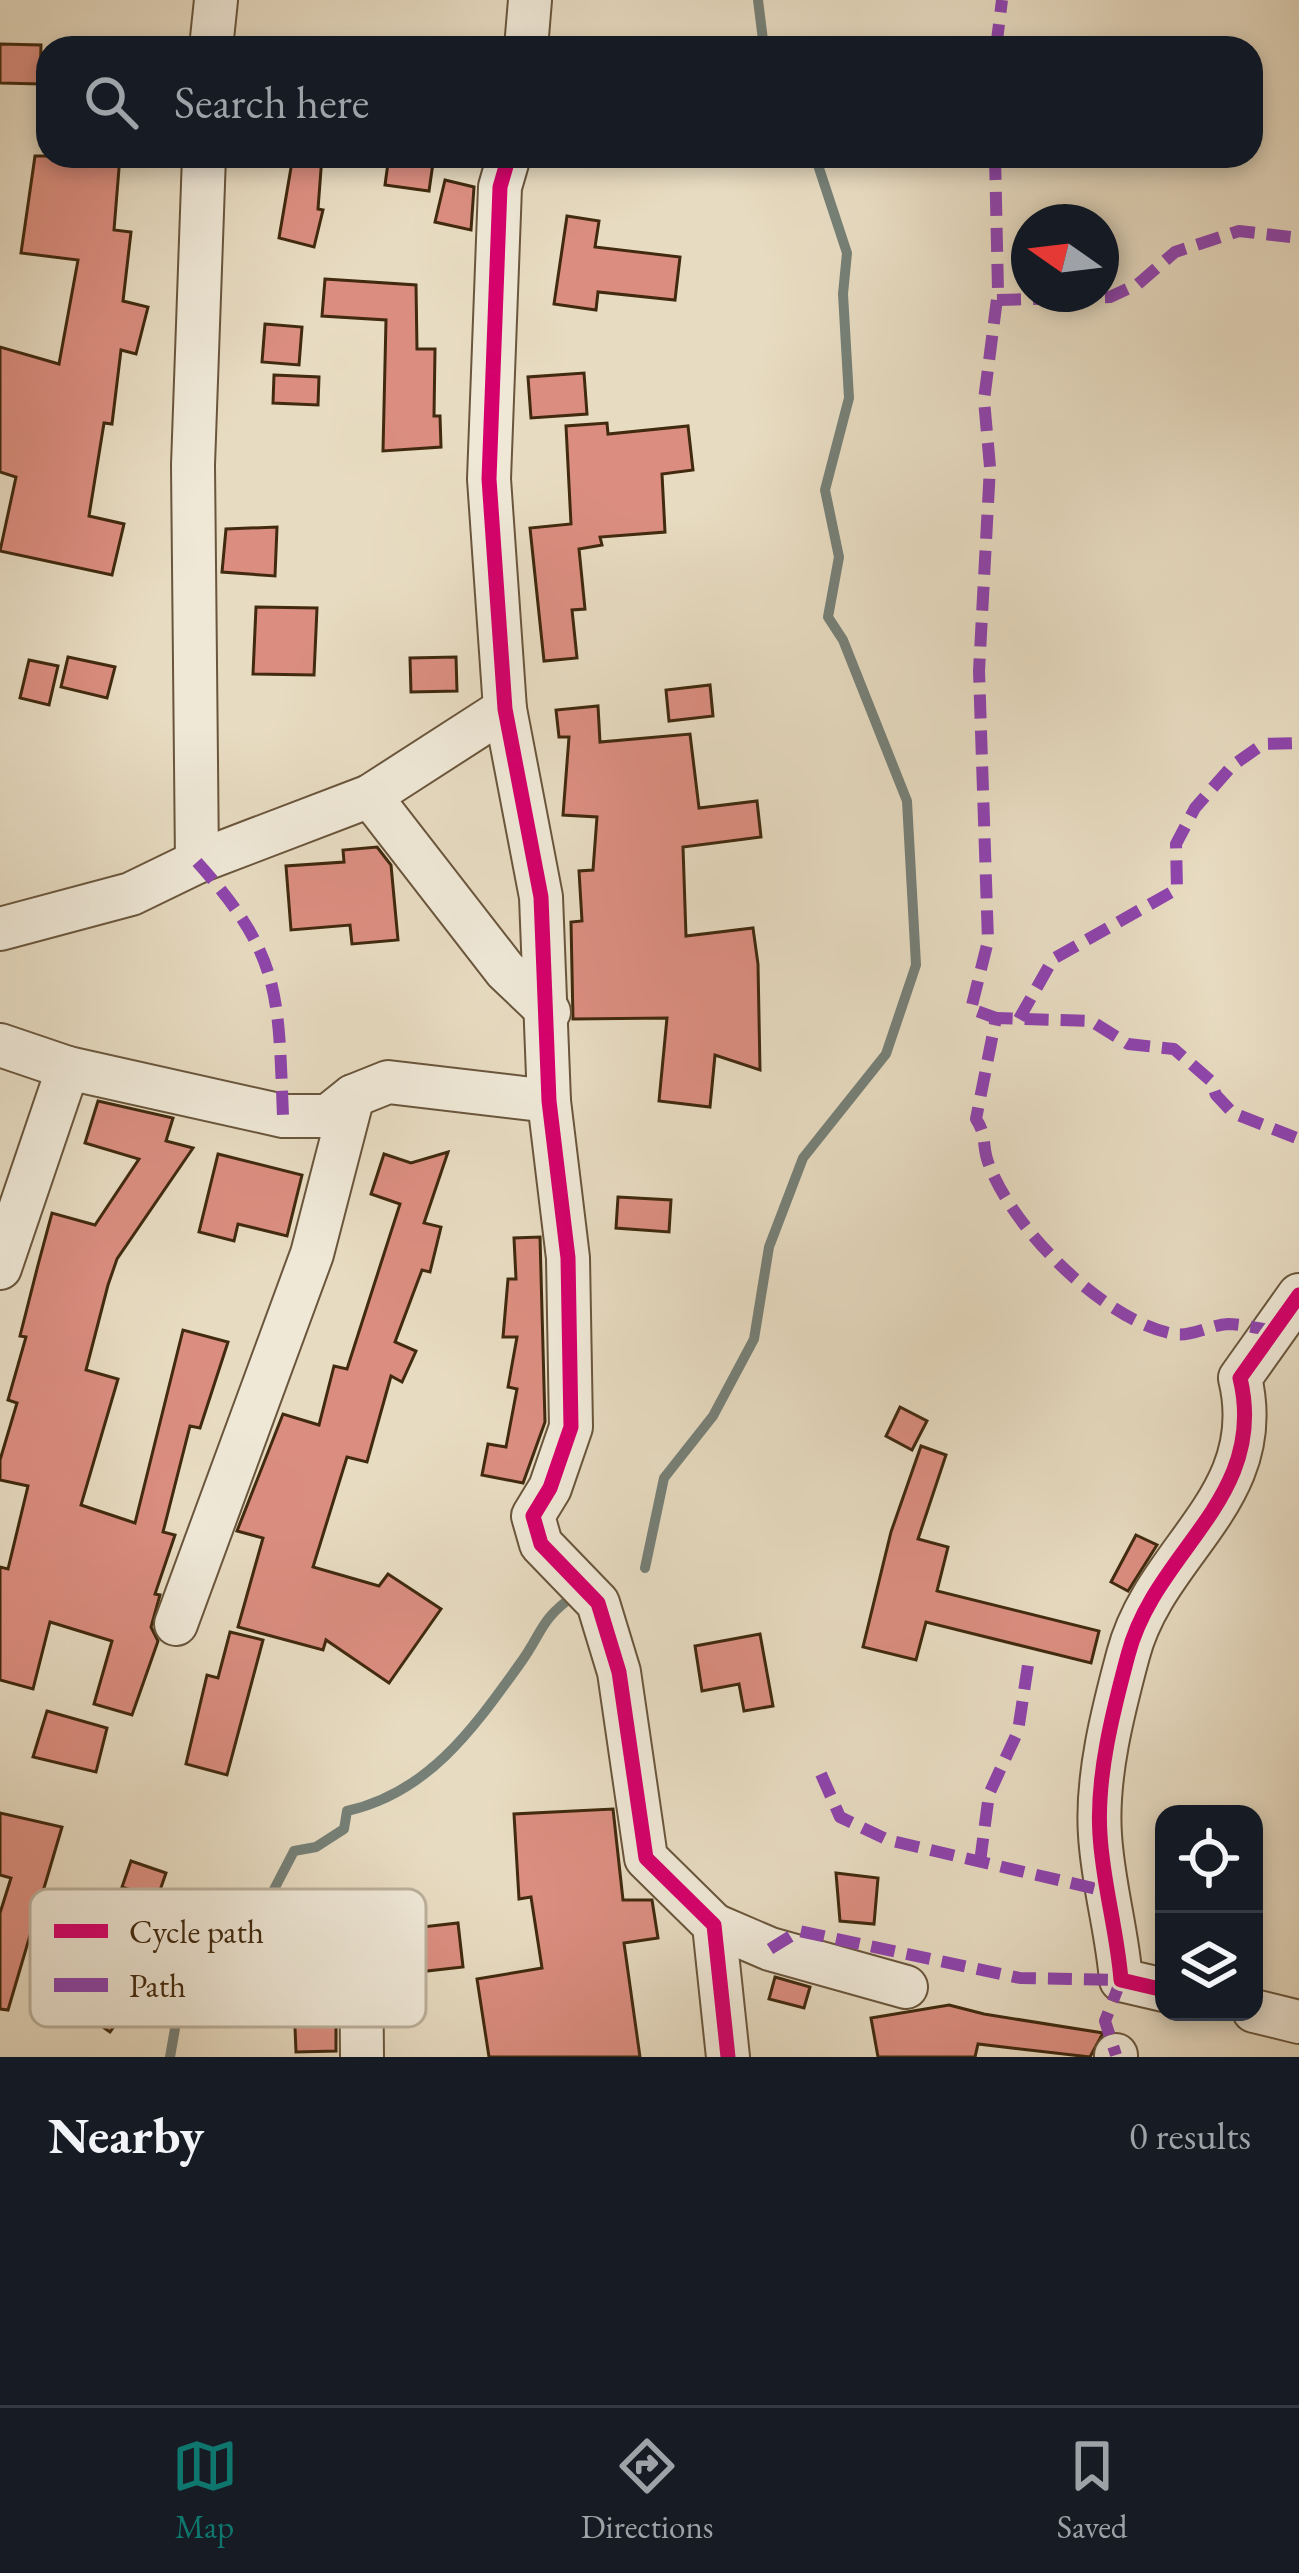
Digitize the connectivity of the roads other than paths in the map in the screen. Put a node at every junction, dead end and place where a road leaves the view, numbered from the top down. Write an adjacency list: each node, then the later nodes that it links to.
1 (216, 0): 3 (street)
2 (530, 0): 4 (street)
3 (212, 36)
4 (527, 36)
5 (204, 168): 9 (street)
6 (505, 168): 7 (street)
7 (505, 709): 8 (street); 11 (street)
8 (370, 796): 9 (street); 11 (street)
9 (197, 862): 10 (street)
10 (0, 929)
11 (548, 1012): 15 (street)
12 (0, 1045): 13 (street)
13 (68, 1068): 14 (street); 16 (street)
14 (353, 1096): 15 (street); 18 (street)
15 (549, 1101): 19 (street)
16 (0, 1268)
17 (1299, 1295): 21 (street)
18 (176, 1624)
19 (714, 1925): 20 (street); 26 (street)
20 (906, 1987)
21 (1155, 1988)
22 (1263, 2013): 23 (street)
23 (1299, 2022)
24 (362, 2027): 25 (street)
25 (362, 2057)
26 (728, 2057)

